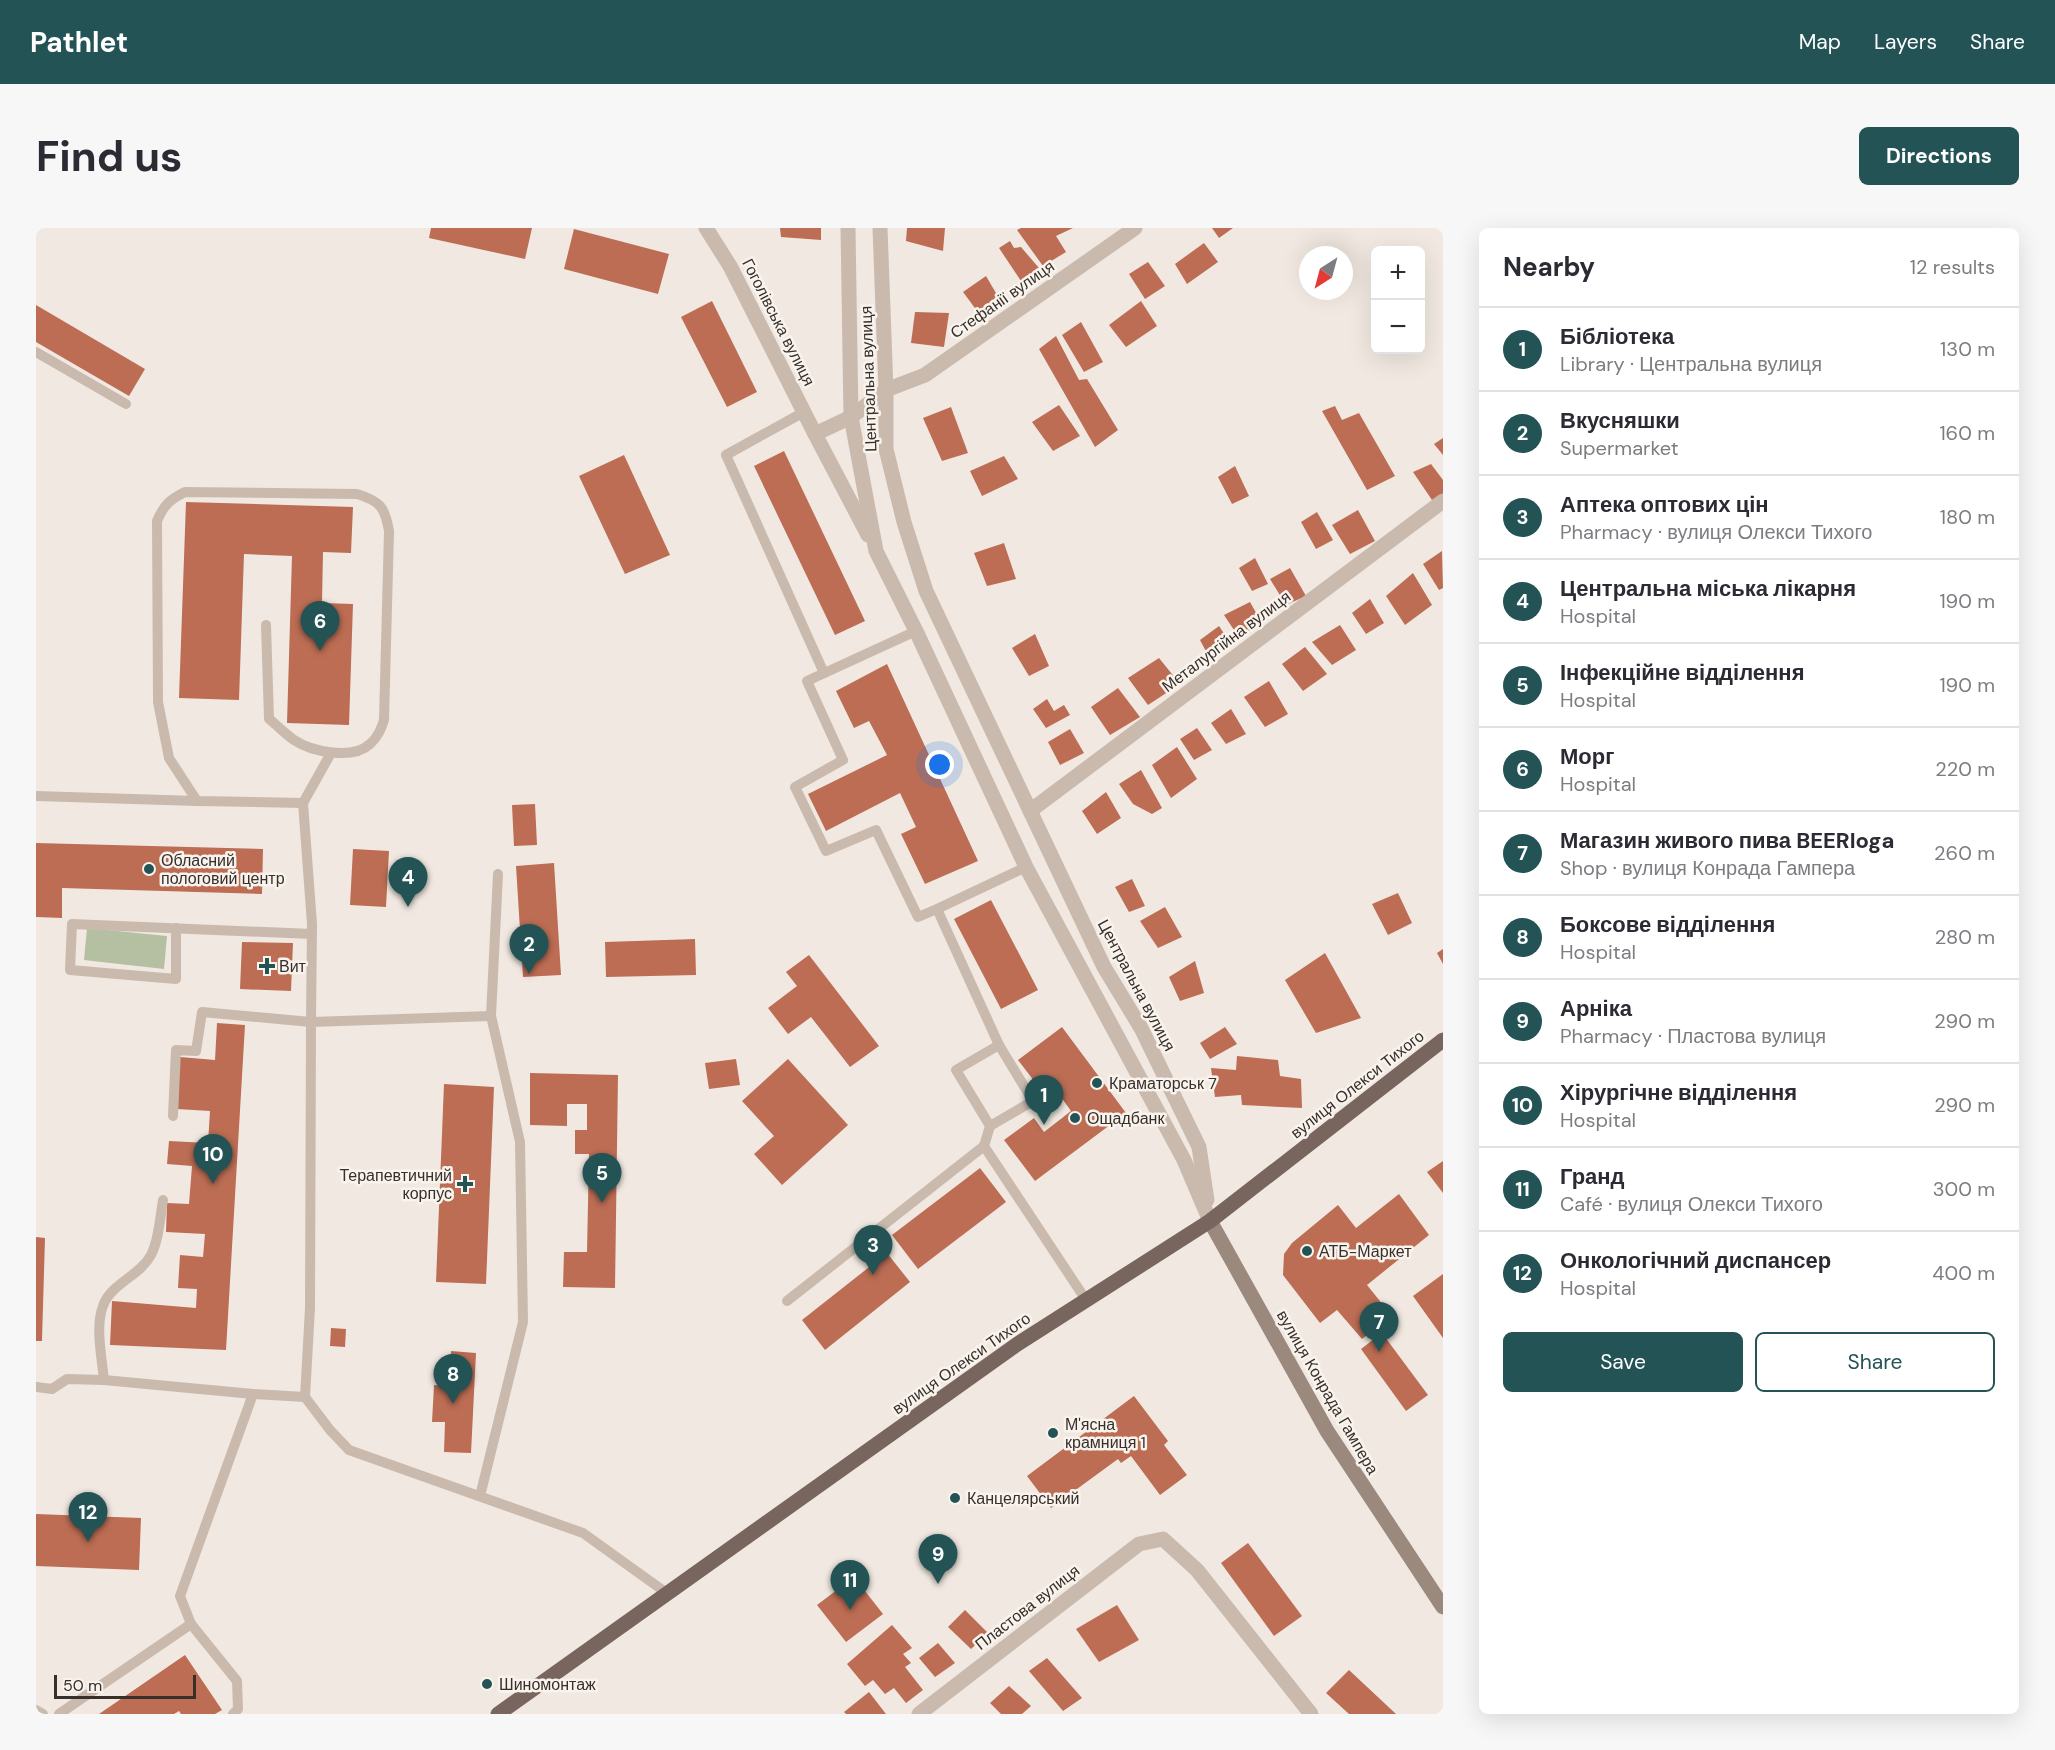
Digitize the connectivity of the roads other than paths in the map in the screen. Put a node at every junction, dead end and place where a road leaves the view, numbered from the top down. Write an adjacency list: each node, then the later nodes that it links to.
1 (706, 228): 8 (street, Гоголівська вулиця)
2 (848, 228): 9 (street, Центральна вулиця)
3 (880, 228): 6 (street, Центральна вулиця)
4 (1135, 228): 6 (street, Стефанії вулиця)
5 (36, 352): 7 (lane)
6 (886, 390): 9 (street, Стефанії вулиця); 20 (street, Центральна вулиця)
7 (126, 404)
8 (804, 412): 10 (street, Гоголівська вулиця); 15 (lane)
9 (850, 417): 10 (street); 12 (street, Центральна вулиця)
10 (815, 434): 12 (street, Гоголівська вулиця)
11 (1443, 501): 20 (street, Металургійна вулиця)
12 (876, 551): 14 (street, Центральна вулиця)
13 (266, 625): 16 (lane)
14 (916, 631): 15 (lane); 21 (street, Центральна вулиця)
15 (824, 673): 23 (lane)
16 (331, 753): 18 (lane); 19 (lane)
17 (36, 795): 18 (lane)
18 (197, 801): 19 (lane)
19 (303, 803): 25 (lane)
20 (1030, 811): 34 (street, Центральна вулиця)
21 (1026, 867): 23 (lane); 34 (street, Центральна вулиця)
22 (498, 874): 26 (lane)
23 (937, 909): 29 (lane)
24 (176, 928): 24 (lane); 25 (lane)
25 (312, 934): 27 (lane)
26 (490, 1016): 27 (lane); 41 (lane)
27 (310, 1022): 30 (lane); 40 (lane)
28 (1443, 1040): 34 (main road, вулиця Олекси Тихого)
29 (999, 1045): 31 (lane); 31 (lane)
30 (173, 1116)
31 (990, 1126): 32 (lane)
32 (984, 1146): 35 (lane); 36 (lane)
33 (163, 1200): 37 (lane)
34 (1210, 1221): 35 (main road, вулиця Олекси Тихого); 42 (main road, вулиця Конрада Гампера)
35 (1086, 1300): 43 (main road, вулиця Олекси Тихого)
36 (787, 1301)
37 (104, 1380): 38 (lane); 39 (lane)
38 (36, 1387)
39 (253, 1394): 40 (lane); 45 (lane)
40 (305, 1396): 41 (lane)
41 (480, 1496): 43 (lane)
42 (1437, 1588): 44 (main road, вулиця Конрада Гампера)
43 (668, 1594): 50 (main road, вулиця Олекси Тихого)
44 (1443, 1607)
45 (191, 1624): 48 (lane); 49 (lane)
46 (36, 1710): 47 (lane)
47 (42, 1714)
48 (59, 1714)
49 (233, 1714)
50 (498, 1714)
51 (919, 1714): 52 (street, Пластова вулиця)
52 (1311, 1714)

